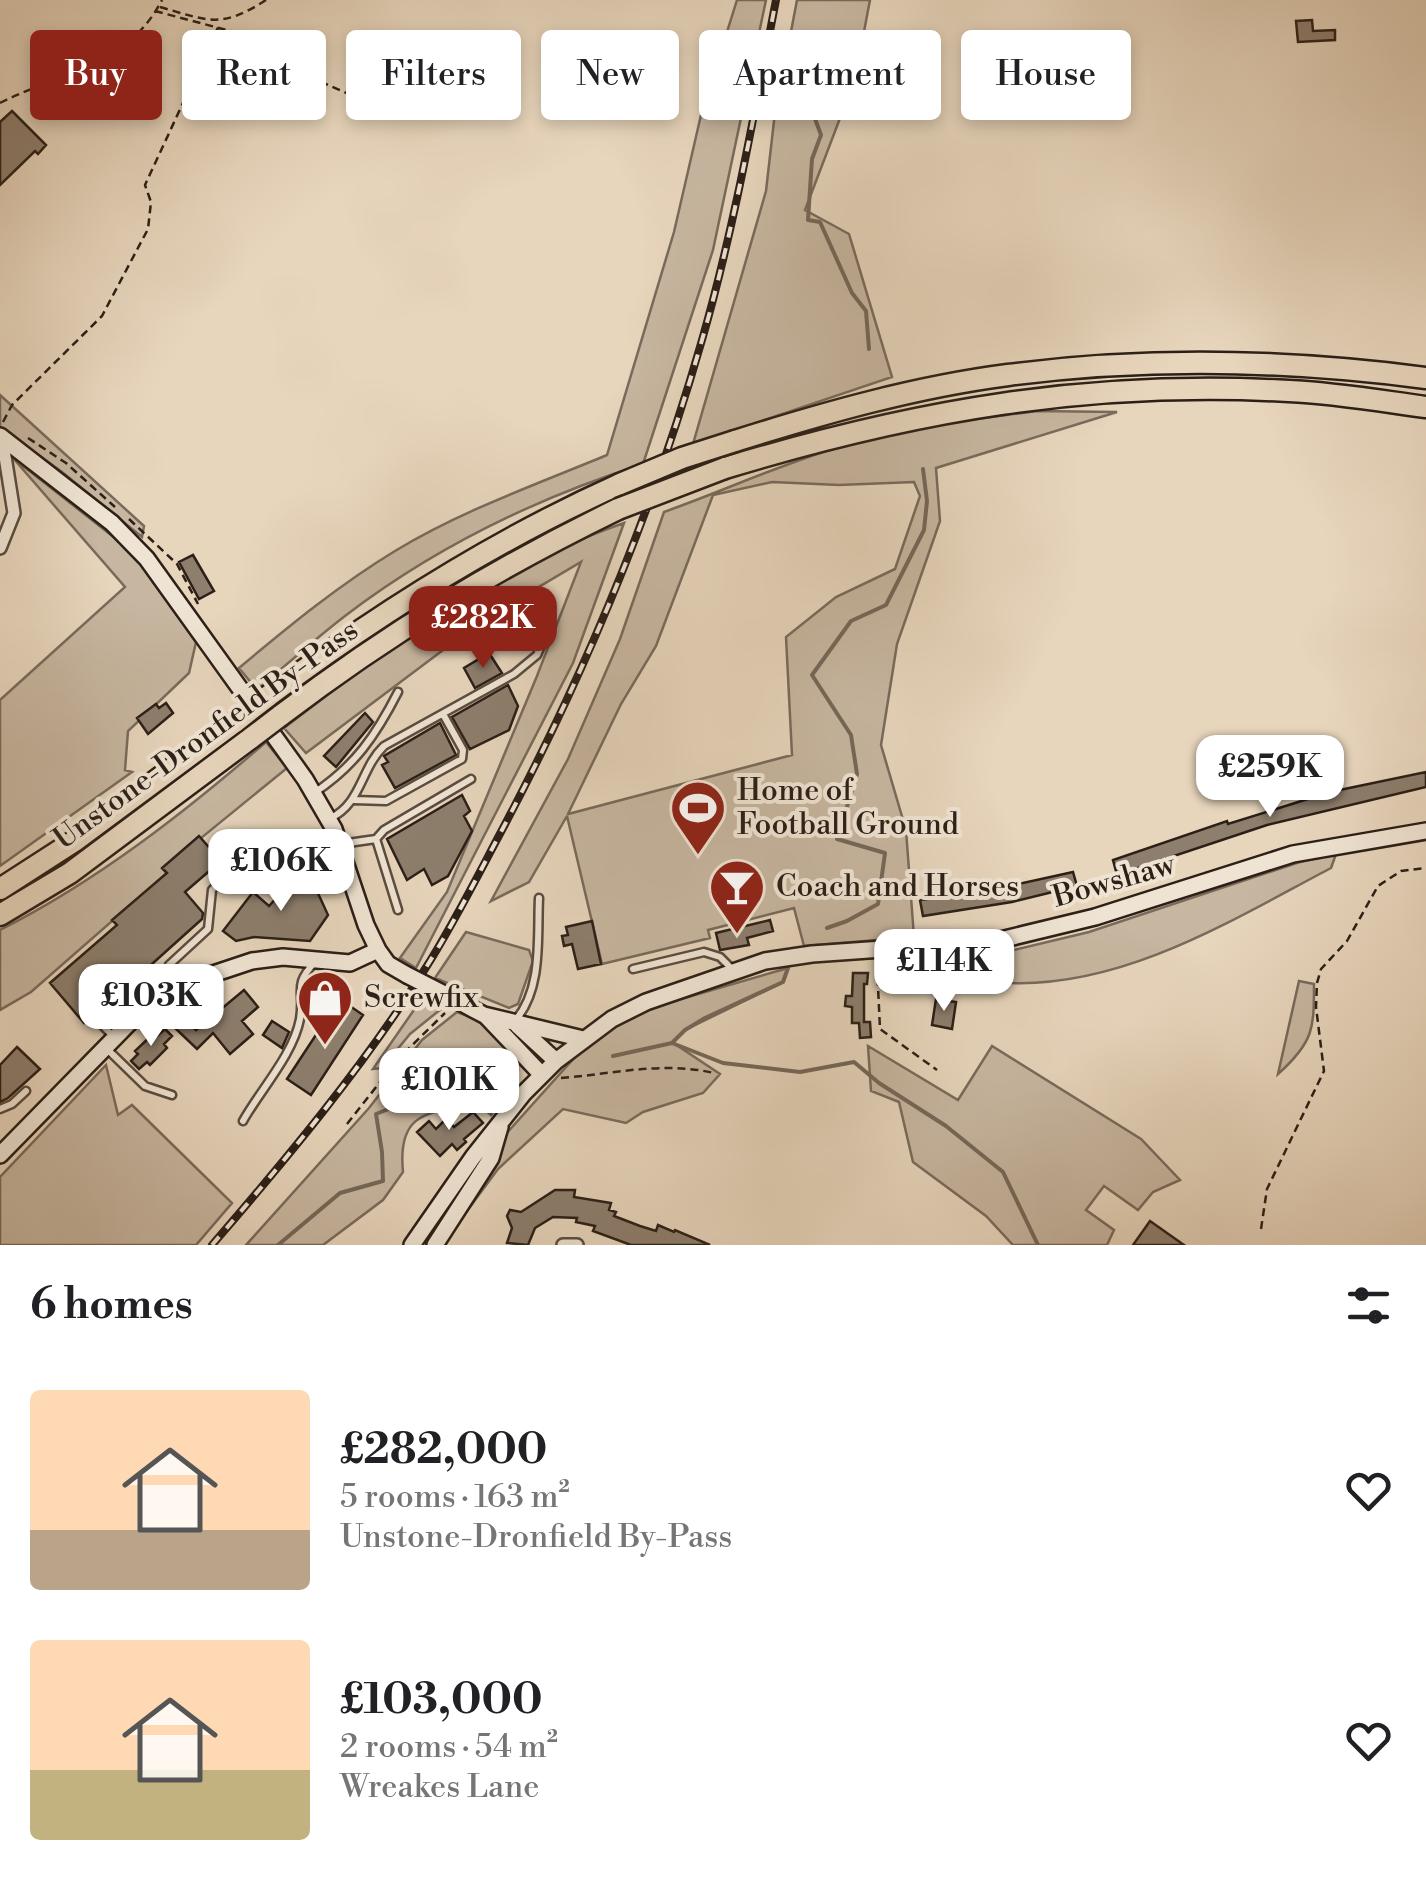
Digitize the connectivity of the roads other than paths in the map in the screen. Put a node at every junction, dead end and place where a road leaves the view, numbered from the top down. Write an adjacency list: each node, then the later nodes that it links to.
1 (1426, 378): 16 (highway, Unstone-Dronfield By-Pass, bridge)
2 (1426, 407): 19 (highway, Unstone-Dronfield By-Pass, bridge)
3 (2, 434): 4 (street); 9 (main road)
4 (0, 548)
5 (550, 623): 7 (lane)
6 (398, 692): 9 (lane)
7 (442, 714): 10 (lane); 10 (lane)
8 (471, 779): 13 (lane)
9 (314, 793): 11 (main road)
10 (354, 800): 11 (lane)
11 (328, 819): 14 (main road)
12 (1426, 830): 20 (main road, Bowshaw)
13 (376, 839): 14 (lane); 18 (lane)
14 (340, 844): 21 (main road)
15 (250, 850): 27 (lane)
16 (0, 889)
17 (540, 898): 29 (lane)
18 (398, 910)
19 (0, 915)
20 (1004, 940): 24 (main road, Bowshaw); 26 (lane)
21 (378, 950): 22 (main road); 28 (main road, bridge)
22 (316, 961): 27 (main road); 36 (lane)
23 (633, 970): 24 (lane)
24 (734, 971): 30 (main road, Bowshaw)
25 (139, 979): 31 (lane)
26 (1002, 986)
27 (174, 991): 31 (main road)
28 (484, 1014): 29 (main road); 32 (main road)
29 (514, 1022): 30 (main road); 32 (main road)
30 (583, 1040): 32 (main road, Bowshaw)
31 (110, 1042): 34 (lane); 38 (main road)
32 (549, 1068): 37 (main road, Bowshaw)
33 (26, 1091): 35 (lane)
34 (172, 1095)
35 (0, 1108)
36 (243, 1121)
37 (500, 1124): 39 (main road, Bowshaw); 40 (main road)
38 (1, 1152)
39 (412, 1245)
40 (435, 1245)
41 (563, 1245): 42 (street)
42 (577, 1245)

